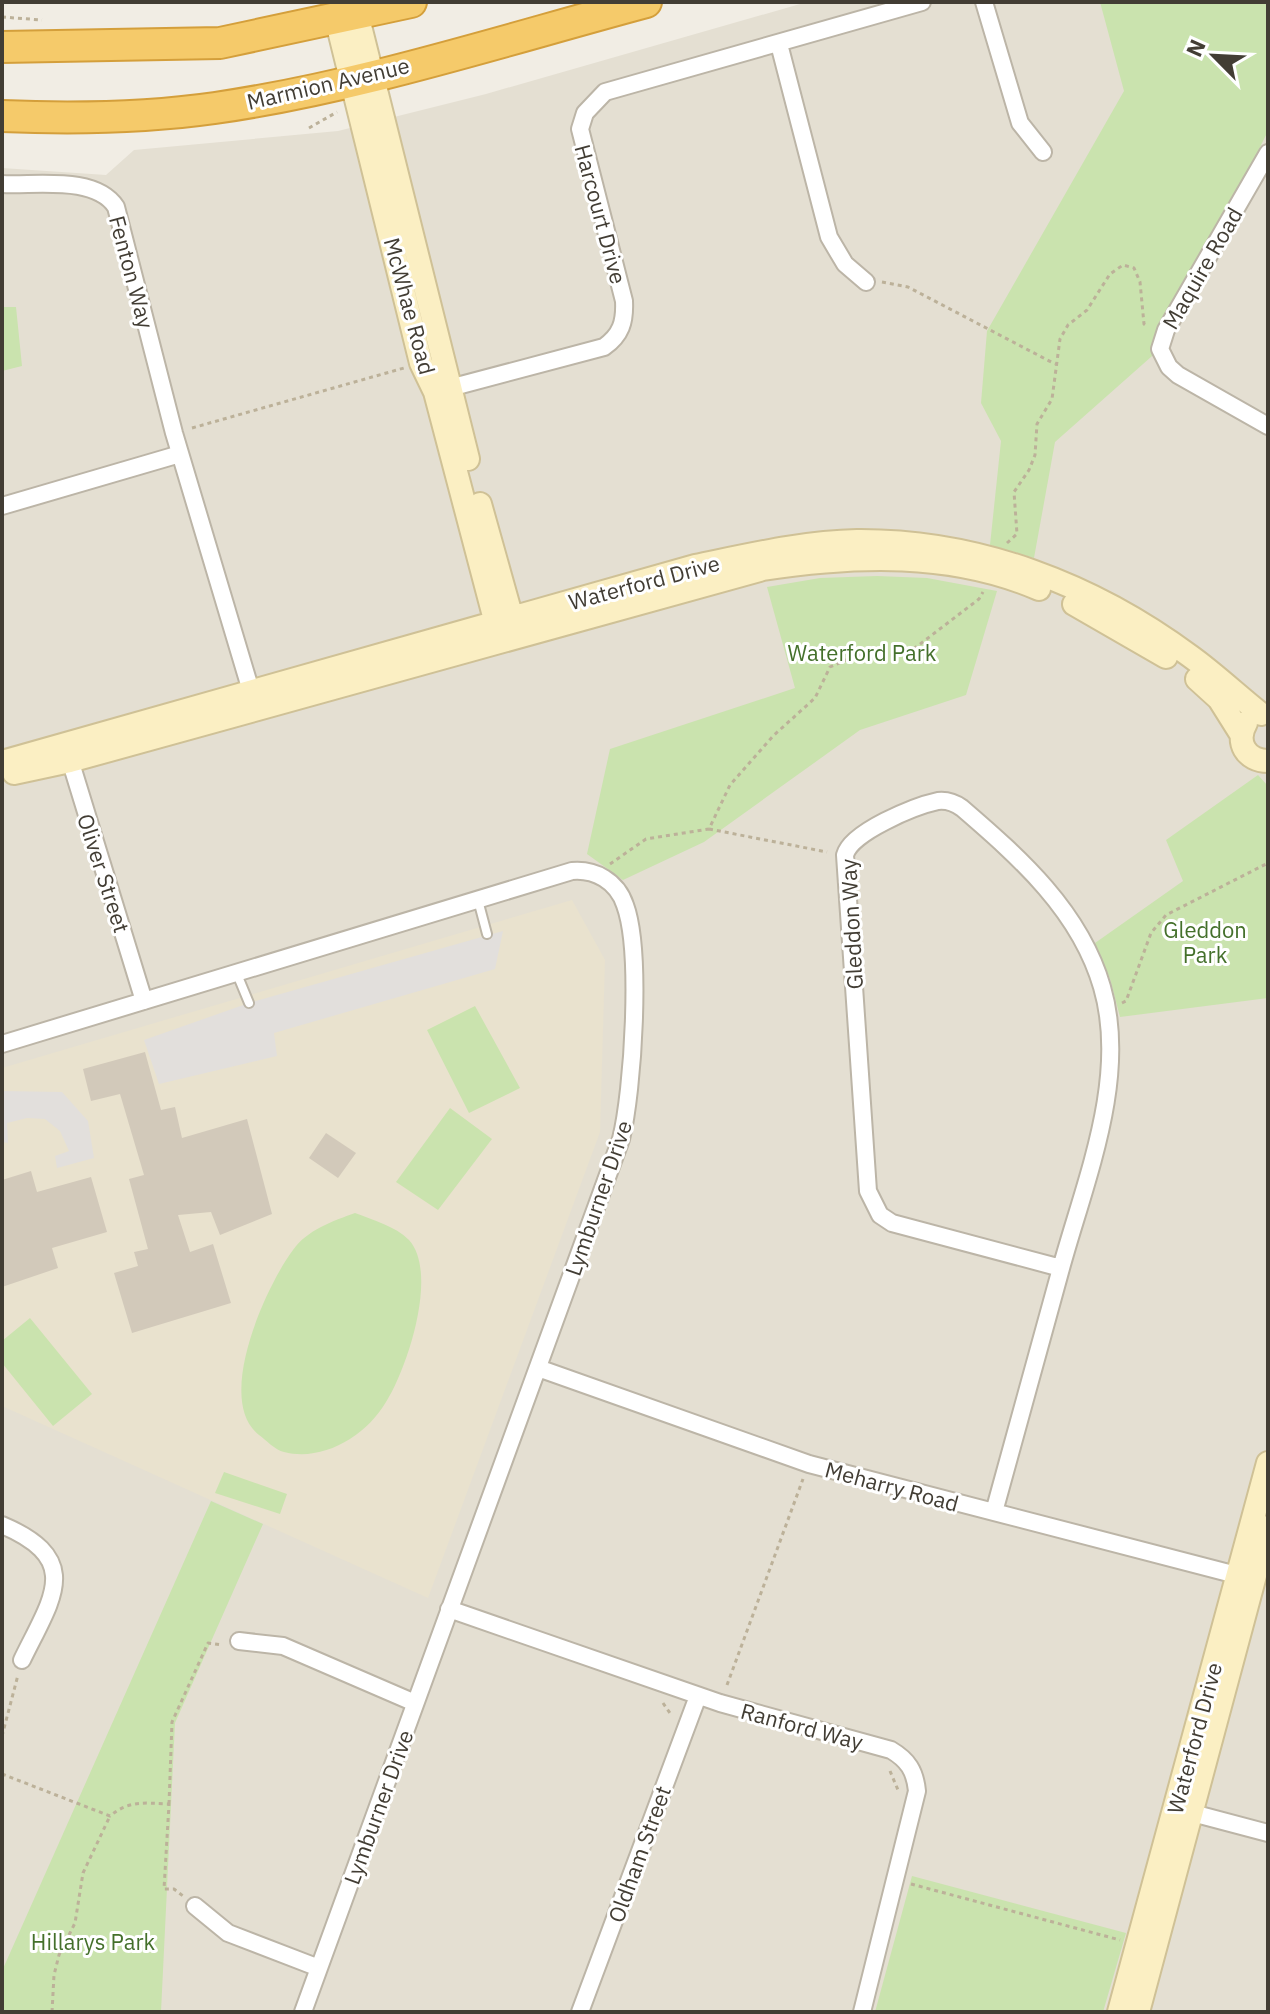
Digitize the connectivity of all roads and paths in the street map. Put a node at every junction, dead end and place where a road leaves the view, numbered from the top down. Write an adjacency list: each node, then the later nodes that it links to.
1 (411, 2): 5 (highway)
2 (646, 2): 8 (highway, Marmion Avenue)
3 (922, 2): 6 (street, Harcourt Drive)
4 (984, 2): 10 (street)
5 (347, 16): 7 (highway); 8 (street, McWhae Road)
6 (779, 44): 13 (street); 17 (street, Harcourt Drive)
7 (2, 47)
8 (361, 77): 9 (highway, Marmion Avenue); 15 (street, McWhae Road); 17 (street, McWhae Road)
9 (2, 116)
10 (1043, 152)
11 (1268, 153): 14 (street, Maquire Road)
12 (2, 184): 19 (street, Fenton Way)
13 (866, 282): 16 (path)
14 (1161, 339): 16 (path); 18 (street, Maquire Road)
15 (421, 363): 17 (street, McWhae Road); 19 (path)
16 (1057, 365): 22 (path)
17 (443, 390): 23 (street, McWhae Road)
18 (1268, 426)
19 (174, 433): 20 (street, Fenton Way)
20 (180, 454): 21 (street); 24 (street, Fenton Way)
21 (2, 506)
22 (991, 566): 23 (street, Waterford Drive); 25 (street, Waterford Drive); 26 (street, Waterford Drive); 31 (path)
23 (506, 628): 24 (street, Waterford Drive)
24 (254, 700): 27 (street, Waterford Drive)
25 (1264, 714): 26 (street)
26 (1241, 734): 29 (street, Waterford Drive)
27 (68, 753): 28 (street, Waterford Drive); 30 (street, Waterford Drive); 38 (street, Oliver Street)
28 (2, 762)
29 (1268, 762)
30 (2, 775)
31 (709, 829): 32 (path); 34 (path)
32 (845, 855): 40 (street, Gleddon Way); 42 (street, Gleddon Way)
33 (1268, 863): 40 (path)
34 (598, 874): 35 (street); 43 (street, Lymburner Drive)
35 (478, 899): 36 (lane); 37 (street)
36 (487, 934)
37 (237, 974): 38 (street); 39 (lane)
38 (144, 1001): 41 (street)
39 (249, 1003)
40 (1107, 1009): 42 (street, Gleddon Way)
41 (2, 1044)
42 (1061, 1268): 46 (street, Gleddon Way)
43 (538, 1368): 45 (street, Meharry Road); 50 (street, Lymburner Drive)
44 (1268, 1463): 49 (street, Waterford Drive)
45 (809, 1464): 46 (street, Meharry Road); 56 (path)
46 (994, 1512): 49 (street, Meharry Road)
47 (2, 1525): 53 (street)
48 (1268, 1527): 49 (street, Waterford Drive)
49 (1245, 1578): 62 (street, Waterford Drive)
50 (449, 1609): 54 (street, Ranford Way); 55 (street, Lymburner Drive)
51 (239, 1641): 55 (street)
52 (216, 1647): 61 (path)
53 (22, 1660): 57 (path)
54 (698, 1696): 56 (street, Ranford Way); 72 (street, Oldham Street)
55 (415, 1703): 69 (street, Lymburner Drive)
56 (720, 1703): 65 (street, Ranford Way)
57 (2, 1736)
58 (887, 1766): 60 (path)
59 (2, 1774): 63 (path)
60 (902, 1797)
61 (169, 1804): 63 (path); 66 (path)
62 (1184, 1811): 64 (street); 68 (street, Waterford Drive); 75 (street, Waterford Drive)
63 (110, 1816): 70 (path)
64 (1268, 1833)
65 (895, 1880): 68 (path); 73 (street, Ranford Way)
66 (174, 1889)
67 (195, 1906): 69 (street)
68 (1137, 1945): 74 (street, Waterford Drive)
69 (319, 1968): 71 (street, Lymburner Drive)
70 (52, 2012)
71 (303, 2012)
72 (580, 2012)
73 (862, 2012)
74 (1119, 2012)
75 (1138, 2012)

